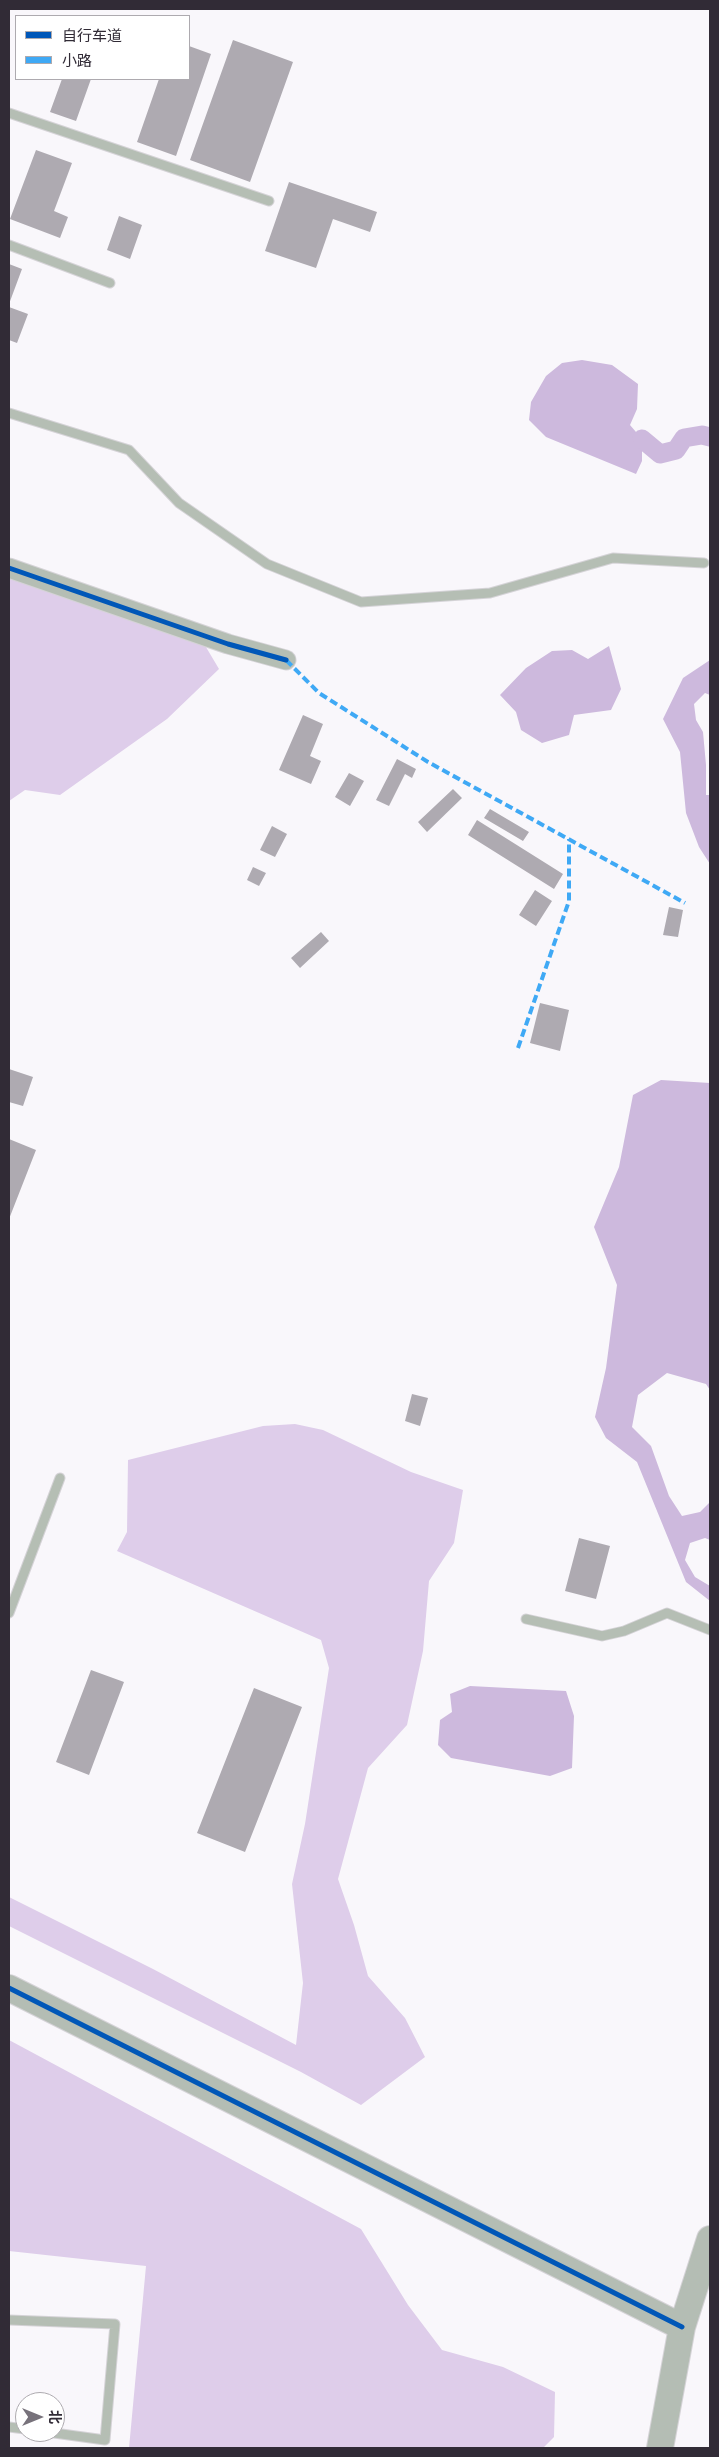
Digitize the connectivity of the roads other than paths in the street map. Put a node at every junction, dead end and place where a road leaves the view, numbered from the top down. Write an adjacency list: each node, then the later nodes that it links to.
1 (9, 114): 2 (lane)
2 (269, 201)
3 (9, 245): 4 (lane)
4 (110, 283)
5 (9, 412): 6 (lane)
6 (704, 563)
7 (9, 568): 8 (street)
8 (286, 660)
9 (60, 1478): 10 (lane)
10 (9, 1613)
11 (526, 1619): 12 (lane)
12 (710, 1630)
13 (9, 1988): 16 (street)
14 (710, 2239): 16 (street)
15 (9, 2320): 17 (lane)
16 (682, 2327): 18 (street)
17 (65, 2434)
18 (660, 2448)

